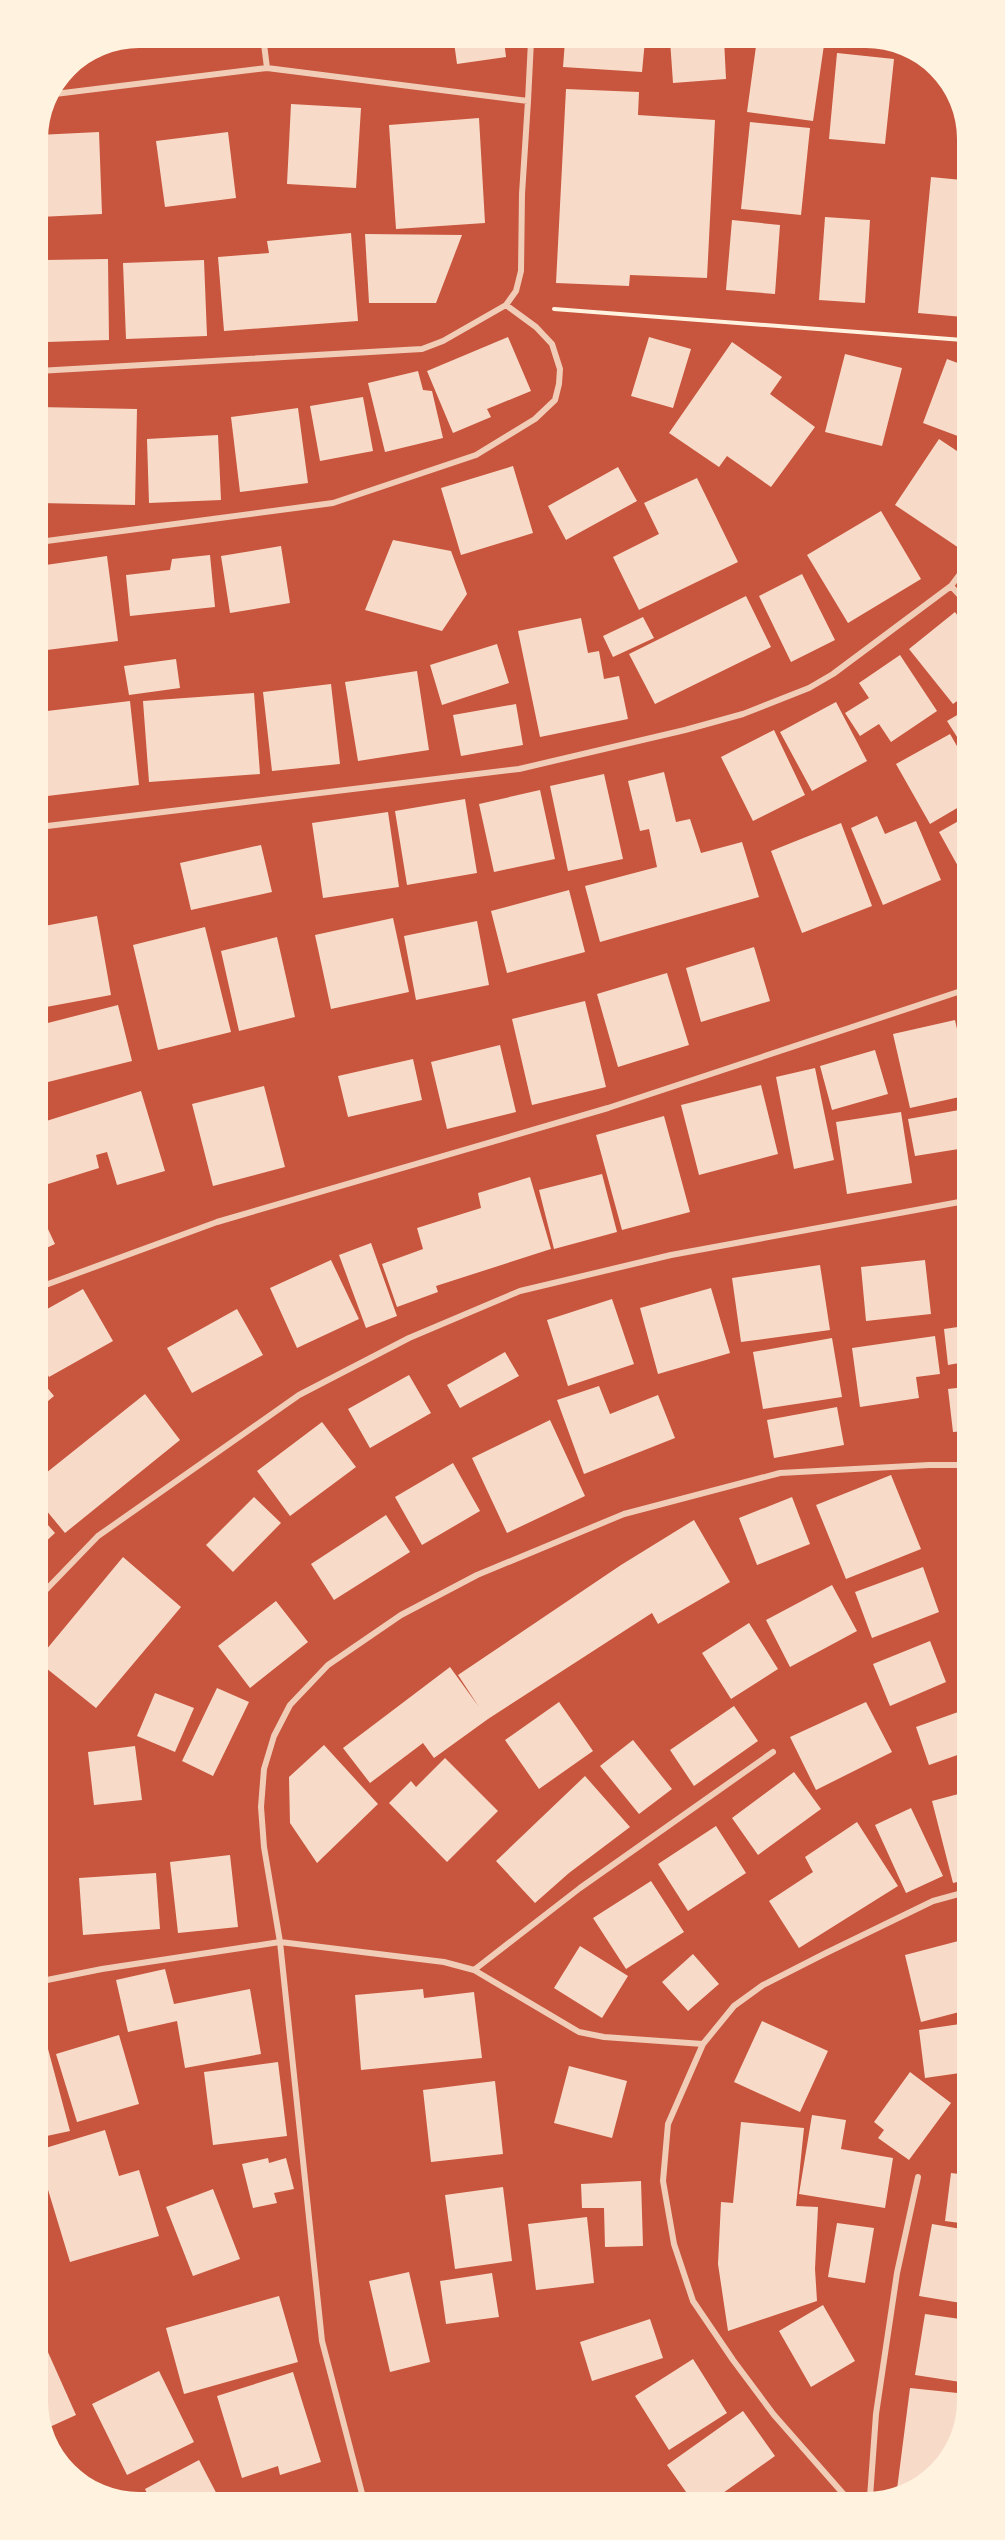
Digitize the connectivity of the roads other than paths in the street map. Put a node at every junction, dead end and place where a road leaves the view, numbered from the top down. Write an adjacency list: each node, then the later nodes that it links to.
1 (264, 48): 3 (street)
2 (531, 48): 5 (street)
3 (267, 68): 4 (street); 5 (street)
4 (60, 93)
5 (528, 101): 6 (street)
6 (506, 305): 7 (street); 8 (street)
7 (48, 370)
8 (48, 541)
9 (957, 578): 10 (street)
10 (951, 586): 11 (street); 12 (street)
11 (957, 592)
12 (48, 826)
13 (957, 992): 15 (street)
14 (957, 1202): 17 (street)
15 (48, 1284)
16 (957, 1465): 20 (street)
17 (48, 1588)
18 (773, 1752): 21 (street)
19 (957, 1894): 23 (street)
20 (280, 1942): 21 (street); 22 (street); 25 (street)
21 (474, 1970): 23 (street)
22 (48, 1980)
23 (703, 2044): 26 (street)
24 (918, 2177): 27 (street)
25 (362, 2492)
26 (842, 2492)
27 (870, 2492)

